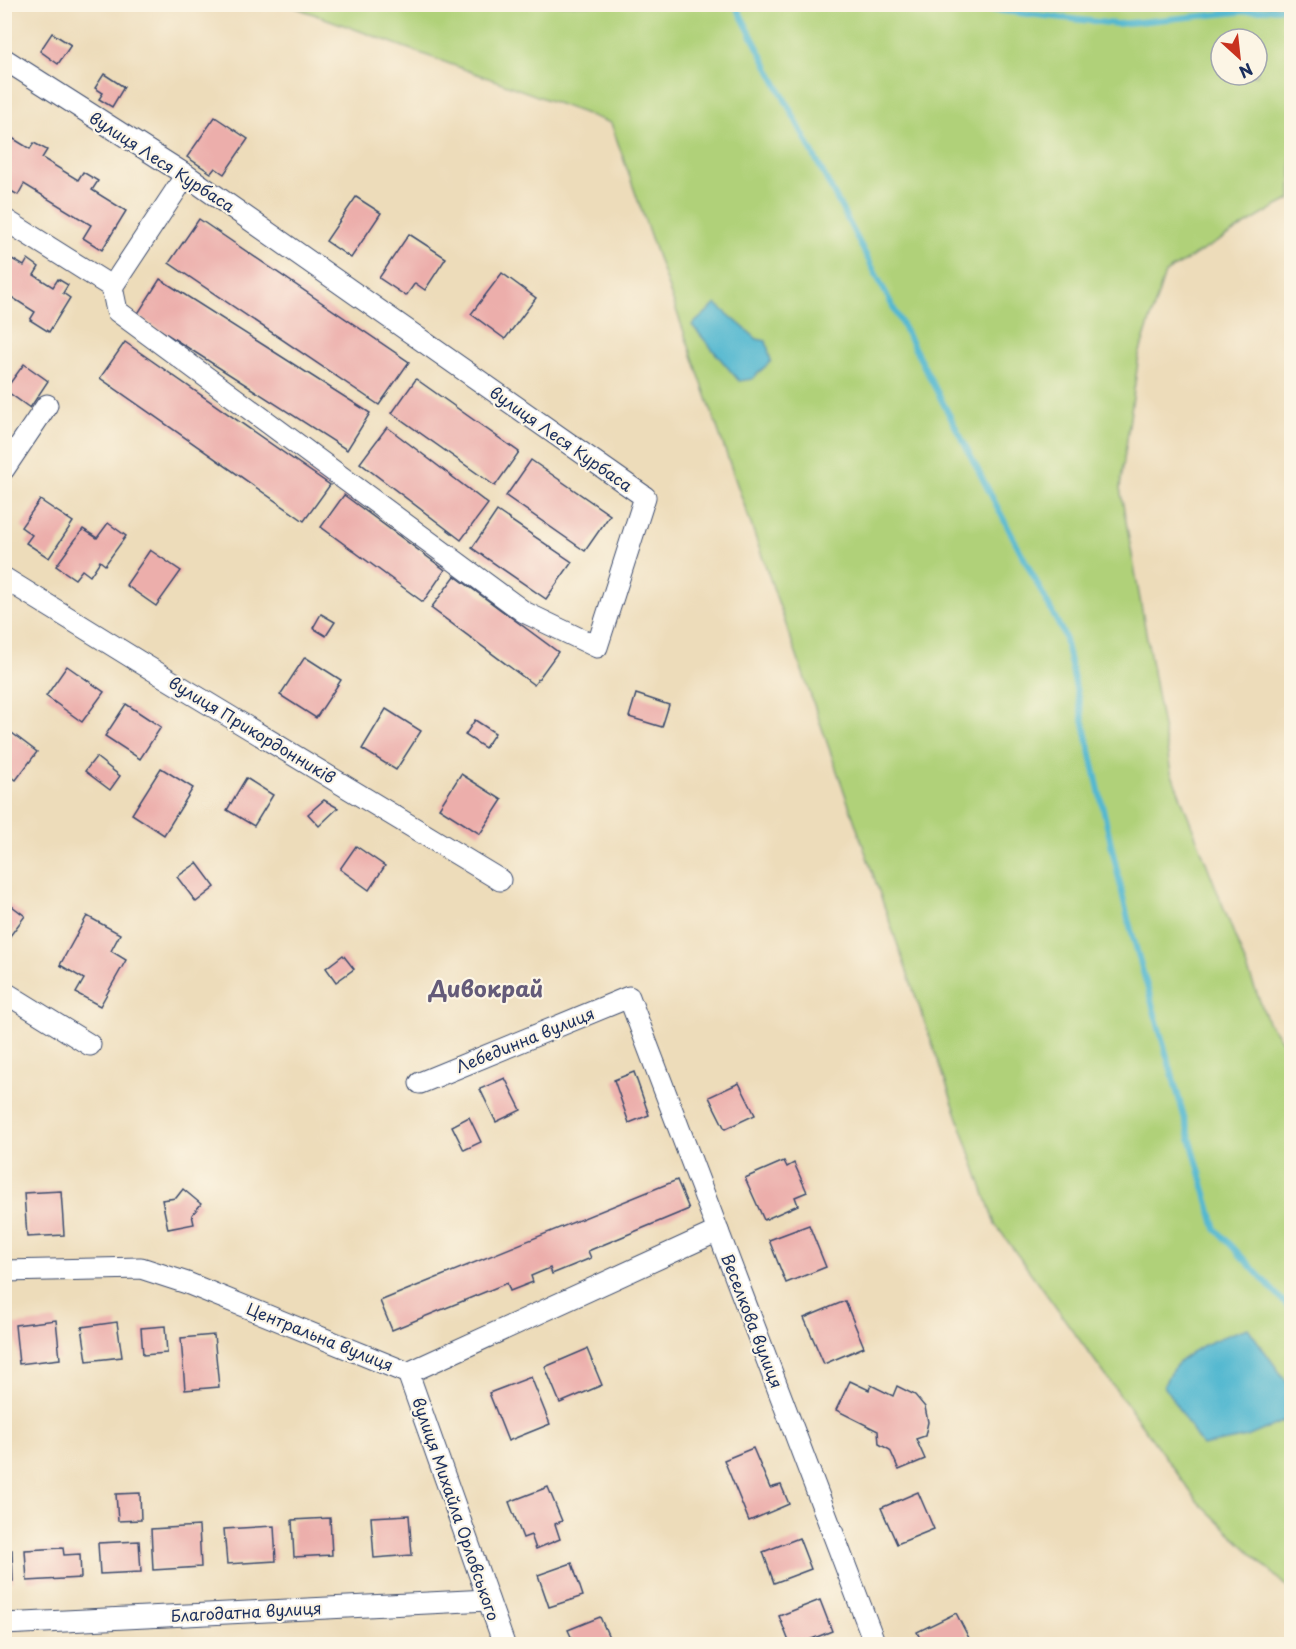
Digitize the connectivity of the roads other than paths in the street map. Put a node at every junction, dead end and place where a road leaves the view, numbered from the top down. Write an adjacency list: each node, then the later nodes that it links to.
1 (4, 59): 2 (street, вулиця Леся Курбаса)
2 (186, 175): 4 (street); 4 (street, вулиця Леся Курбаса)
3 (4, 219): 4 (street)
4 (112, 287)
5 (47, 405): 6 (street)
6 (4, 470)
7 (4, 578): 8 (street, вулиця Прикордонників)
8 (500, 880)
9 (4, 992): 11 (street)
10 (629, 997): 12 (street, Лебединна вулиця); 13 (street, Веселкова вулиця)
11 (90, 1045)
12 (420, 1083)
13 (718, 1231): 15 (street, Центральна вулиця); 19 (street, Веселкова вулиця)
14 (4, 1271): 15 (street, Центральна вулиця)
15 (408, 1373): 16 (street, вулиця Михайла Орловського)
16 (488, 1600): 17 (street, Благодатна вулиця); 18 (street, вулиця Михайла Орловського)
17 (4, 1624)
18 (504, 1644)
19 (874, 1644)

